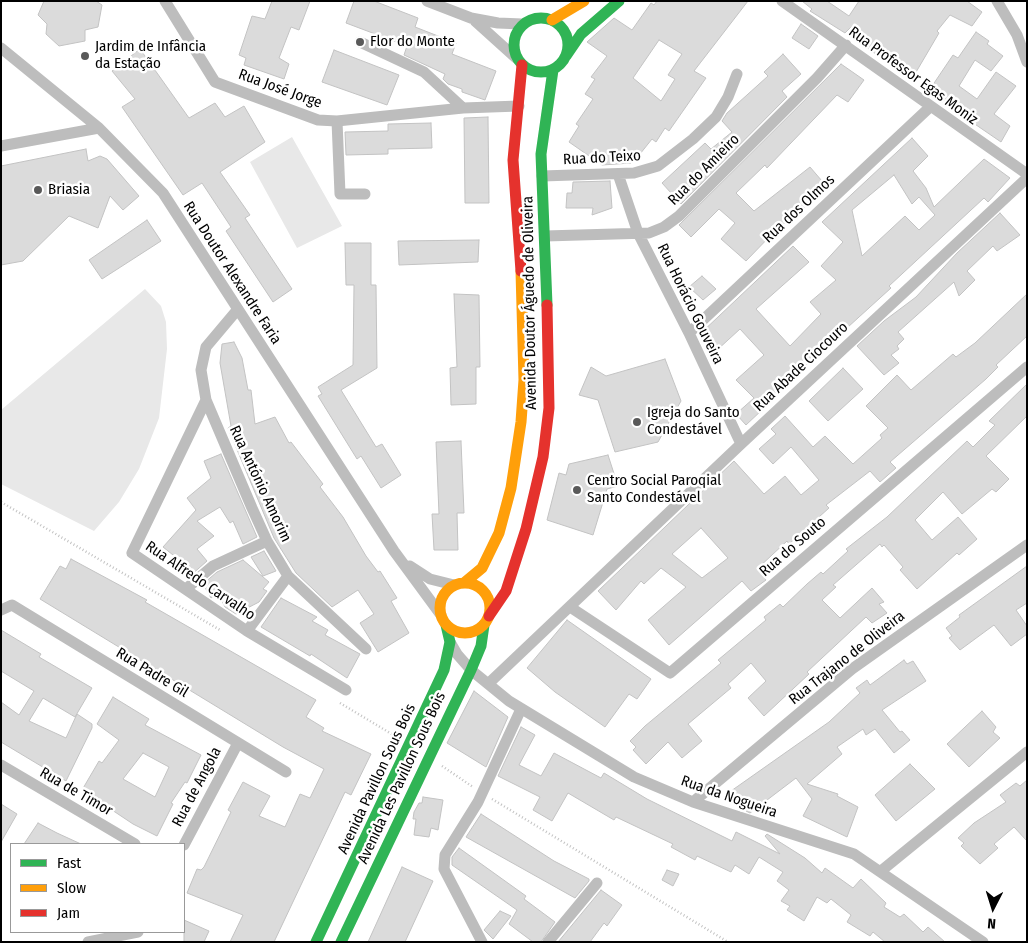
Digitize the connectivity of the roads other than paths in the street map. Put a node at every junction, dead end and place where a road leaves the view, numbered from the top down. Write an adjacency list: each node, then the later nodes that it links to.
1 (165, 1): 25 (street, Rua José Jorge)
2 (427, 1): 10 (street)
3 (566, 1): 9 (street)
4 (584, 1): 11 (street)
5 (605, 1): 14 (street)
6 (619, 1): 17 (street)
7 (782, 1): 15 (street, Rua Professor Egas Moniz)
8 (997, 1): 19 (street)
9 (540, 17): 11 (street); 12 (street)
10 (472, 18): 12 (street); 18 (street)
11 (552, 20): 14 (street)
12 (522, 24): 18 (street)
13 (360, 42): 24 (street)
14 (568, 42): 17 (street)
15 (846, 45): 23 (street, Rua Professor Egas Moniz); 32 (street, Rua do Amieiro)
16 (1, 48): 26 (street, Rua Doutor Alexandre Faria)
17 (565, 58): 20 (street)
18 (519, 61): 20 (street); 22 (street, Avenida Doutor Águedo de Oliveira)
19 (1027, 62)
20 (553, 70): 29 (street, Avenida Doutor Águedo de Oliveira)
21 (737, 74): 28 (street, Rua do Teixo)
22 (519, 106): 24 (street, Rua José Jorge); 43 (street, Avenida Doutor Águedo de Oliveira)
23 (930, 107): 30 (street, Rua Professor Egas Moniz); 35 (street, Rua dos Olmos)
24 (462, 108): 25 (street, Rua José Jorge)
25 (337, 121): 31 (street)
26 (99, 128): 27 (street); 34 (street, Rua Doutor Alexandre Faria)
27 (1, 146)
28 (618, 174): 29 (street, Rua do Teixo); 32 (street, Rua Horácio Gouveira)
29 (542, 176): 33 (street, Avenida Doutor Águedo de Oliveira)
30 (1027, 176): 38 (street, Rua Abade Ciocouro)
31 (365, 194)
32 (638, 234): 33 (street, Rua do Amieiro); 35 (street, Rua Horácio Gouveira)
33 (545, 236): 48 (street, Avenida Doutor Águedo de Oliveira)
34 (238, 309): 37 (street, Rua António Amorim); 41 (street, Rua Doutor Alexandre Faria)
35 (689, 332): 38 (street, Rua Horácio Gouveira)
36 (1027, 367): 45 (street, Rua do Souto)
37 (206, 400): 39 (street, Rua António Amorim); 44 (street, Rua Alfredo Carvalho)
38 (741, 444): 45 (street, Rua Abade Ciocouro)
39 (267, 541): 42 (street, Rua António Amorim); 44 (street)
40 (1027, 545): 60 (street, Rua Trajano de Oliveira)
41 (394, 552): 43 (street); 47 (street)
42 (288, 576): 49 (street); 51 (street, Rua António Amorim)
43 (459, 584): 47 (street); 48 (street)
44 (186, 589): 49 (street, Rua Alfredo Carvalho)
45 (570, 607): 53 (street, Rua Abade Ciocouro)
46 (1, 610): 56 (street, Rua Padre Gil)
47 (444, 620): 48 (street); 50 (street, Avenida Pavillon Sous Bois)
48 (487, 620): 52 (street, Avenida Les Pavillon Sous Bois)
49 (247, 632): 54 (street, Rua Alfredo Carvalho)
50 (450, 642): 52 (street, Rua da Nogueira); 67 (street, Avenida Pavillon Sous Bois)
51 (366, 649)
52 (471, 670): 53 (street, Rua da Nogueira); 68 (street, Avenida Les Pavillon Sous Bois)
53 (488, 684): 55 (street, Rua da Nogueira)
54 (346, 690)
55 (521, 709): 60 (street, Rua da Nogueira); 69 (street)
56 (238, 742): 59 (street, Rua Padre Gil); 62 (street, Rua de Angola)
57 (1027, 752): 63 (street)
58 (1, 765): 61 (street, Rua de Timor)
59 (286, 772)
60 (692, 802): 63 (street, Rua da Nogueira)
61 (133, 843)
62 (185, 843)
63 (881, 871): 71 (street, Rua da Nogueira)
64 (598, 883): 70 (street)
65 (133, 933): 66 (street)
66 (88, 942)
67 (316, 942)
68 (341, 942)
69 (482, 942)
70 (548, 942)
71 (983, 942)

